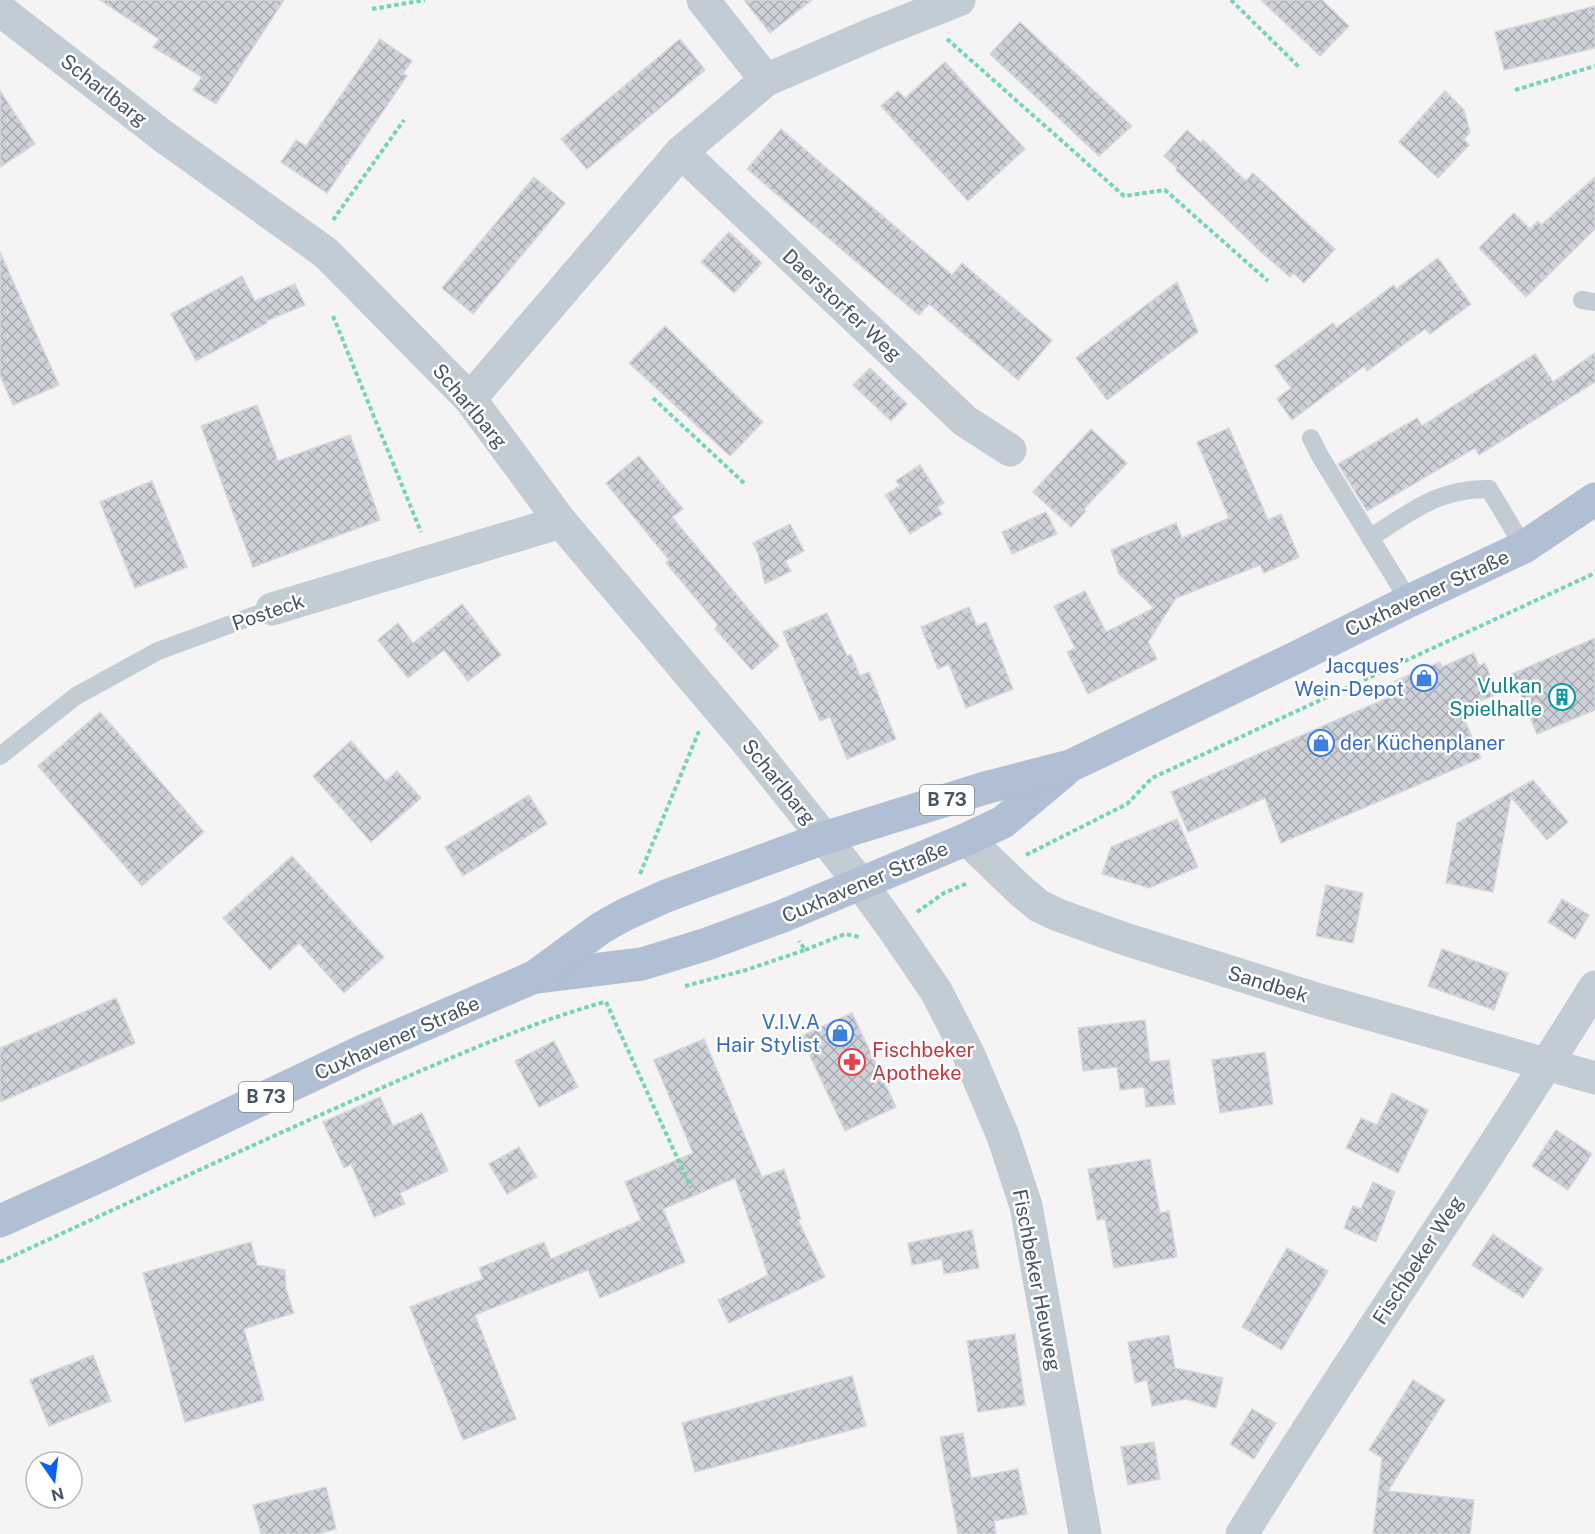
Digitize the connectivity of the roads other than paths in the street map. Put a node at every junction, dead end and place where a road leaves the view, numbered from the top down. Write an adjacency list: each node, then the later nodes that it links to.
1 (703, 0): 4 (street)
2 (959, 0): 4 (street)
3 (0, 10): 6 (street, Scharlbarg)
4 (766, 80): 5 (street)
5 (681, 152): 6 (street); 8 (street, Daerstorfer Weg)
6 (470, 399): 10 (street, Scharlbarg)
7 (1311, 438): 12 (lane)
8 (1010, 450)
9 (1595, 499): 13 (main road, Cuxhavener Straße / B 73)
10 (561, 522): 15 (street, Posteck); 18 (street, Scharlbarg)
11 (1595, 528): 13 (main road, Cuxhavener Straße / B 73)
12 (1370, 538): 13 (lane); 14 (lane)
13 (1524, 547): 14 (main road, Cuxhavener Straße / B 73)
14 (1408, 601): 17 (main road, Cuxhavener Straße / B 73)
15 (272, 609): 16 (lane, Posteck)
16 (0, 756)
17 (1070, 766): 18 (main road, Cuxhavener Straße / B 73); 19 (main road, Cuxhavener Straße / B 73)
18 (824, 838): 20 (street, Scharlbarg); 21 (main road, Cuxhavener Straße / B 73)
19 (967, 839): 20 (main road, Cuxhavener Straße / B 73); 23 (street, Sandbek)
20 (861, 884): 21 (main road, Cuxhavener Straße / B 73); 26 (street, Fischbeker Heuweg)
21 (534, 977): 25 (main road, Cuxhavener Straße / B 73)
22 (1595, 987): 23 (street, Fischbeker Weg)
23 (1547, 1065): 24 (street, Sandbek); 27 (street, Fischbeker Weg)
24 (1595, 1078)
25 (0, 1221)
26 (1085, 1534)
27 (1242, 1534)

